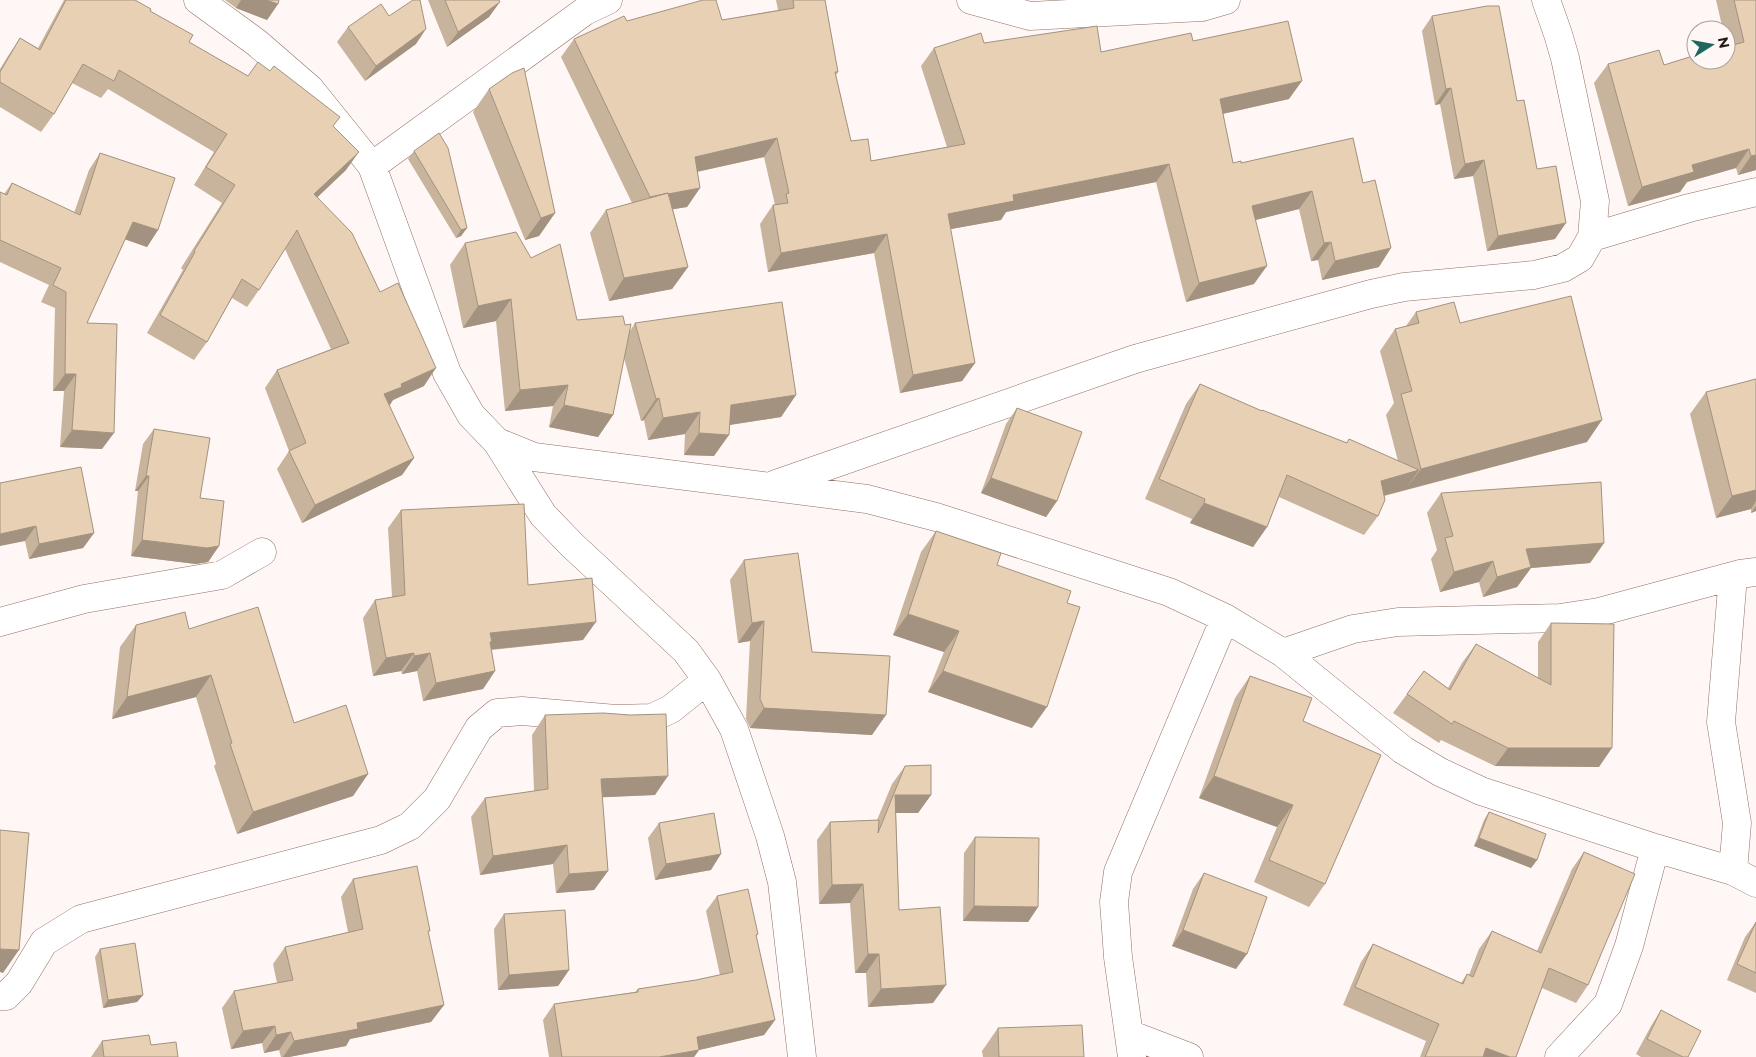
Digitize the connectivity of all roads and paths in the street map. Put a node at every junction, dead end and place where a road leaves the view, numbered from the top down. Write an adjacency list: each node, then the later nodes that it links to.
1 (198, 0): 6 (street)
2 (608, 0): 6 (street)
3 (970, 0): 4 (street)
4 (1226, 0)
5 (1546, 0): 8 (street)
6 (372, 166): 9 (street)
7 (1756, 192): 8 (street)
8 (1592, 237): 10 (street)
9 (497, 442): 10 (street); 16 (street)
10 (770, 486): 13 (street)
11 (262, 552): 14 (street)
12 (1745, 574): 15 (street); 17 (street)
13 (1225, 618): 15 (street); 21 (street)
14 (0, 622)
15 (1283, 653): 18 (street)
16 (707, 680): 20 (street); 22 (street)
17 (1746, 821): 19 (street)
18 (1655, 848): 19 (street); 24 (street)
19 (1744, 877)
20 (0, 996)
21 (1131, 1046): 23 (street)
22 (802, 1057)
23 (1189, 1057)
24 (1559, 1057)

